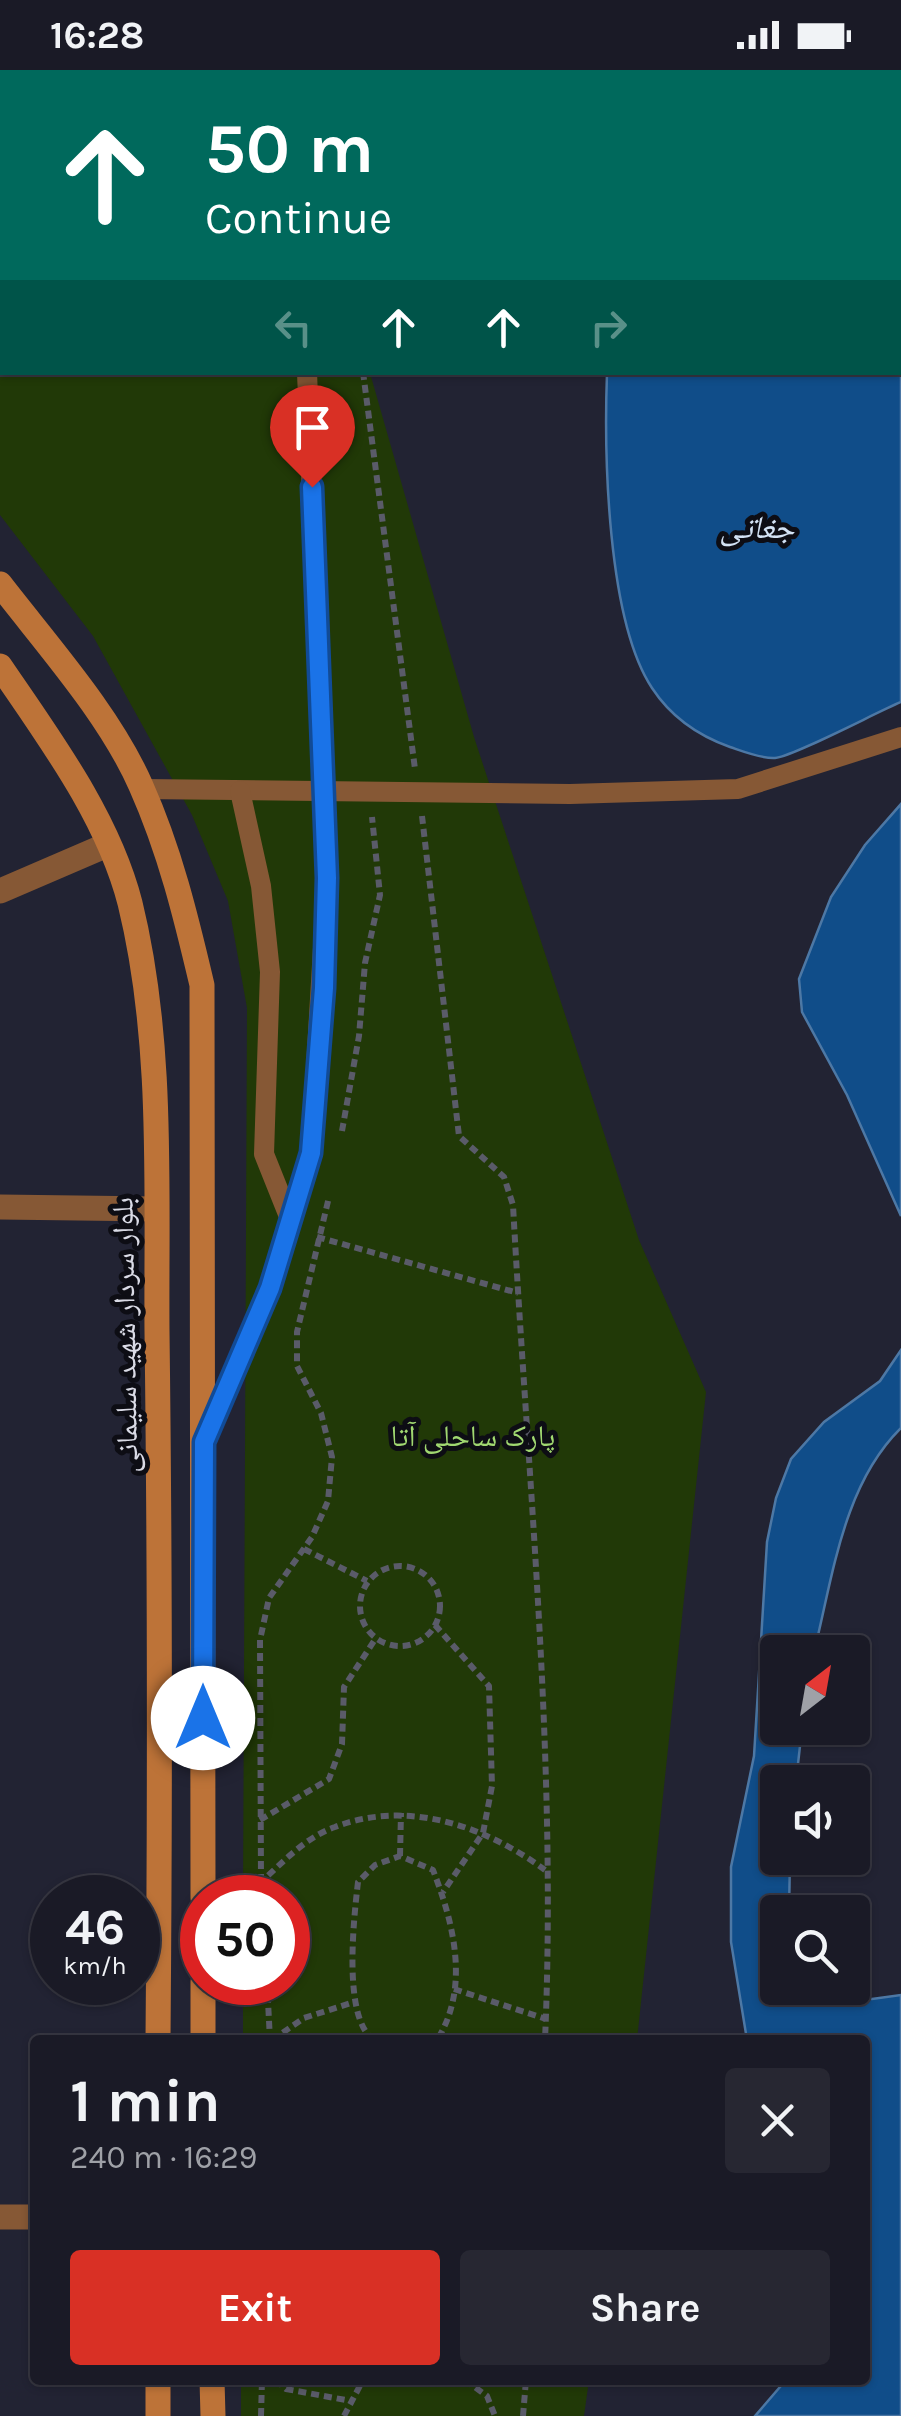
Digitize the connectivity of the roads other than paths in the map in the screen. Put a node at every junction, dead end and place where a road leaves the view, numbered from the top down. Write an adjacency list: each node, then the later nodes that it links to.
1 (307, 375): 7 (lane)
2 (0, 584): 5 (main road)
3 (0, 666): 8 (main road, بلوار سردار شهید سلیمانی)
4 (901, 737): 7 (lane)
5 (143, 789): 6 (lane); 13 (main road)
6 (240, 791): 7 (lane); 12 (lane)
7 (325, 792): 12 (lane)
8 (106, 845): 9 (street); 11 (main road, بلوار سردار شهید سلیمانی)
9 (0, 891)
10 (0, 1207): 11 (street)
11 (156, 1209): 16 (main road, بلوار سردار شهید سلیمانی)
12 (290, 1219): 13 (lane)
13 (204, 1442): 14 (main road)
14 (203, 1875)
15 (203, 2005): 17 (main road)
16 (158, 2035)
17 (203, 2035)
18 (0, 2217): 19 (street)
19 (30, 2217)
20 (158, 2385): 22 (main road)
21 (212, 2385): 23 (main road)
22 (158, 2416)
23 (212, 2416)

